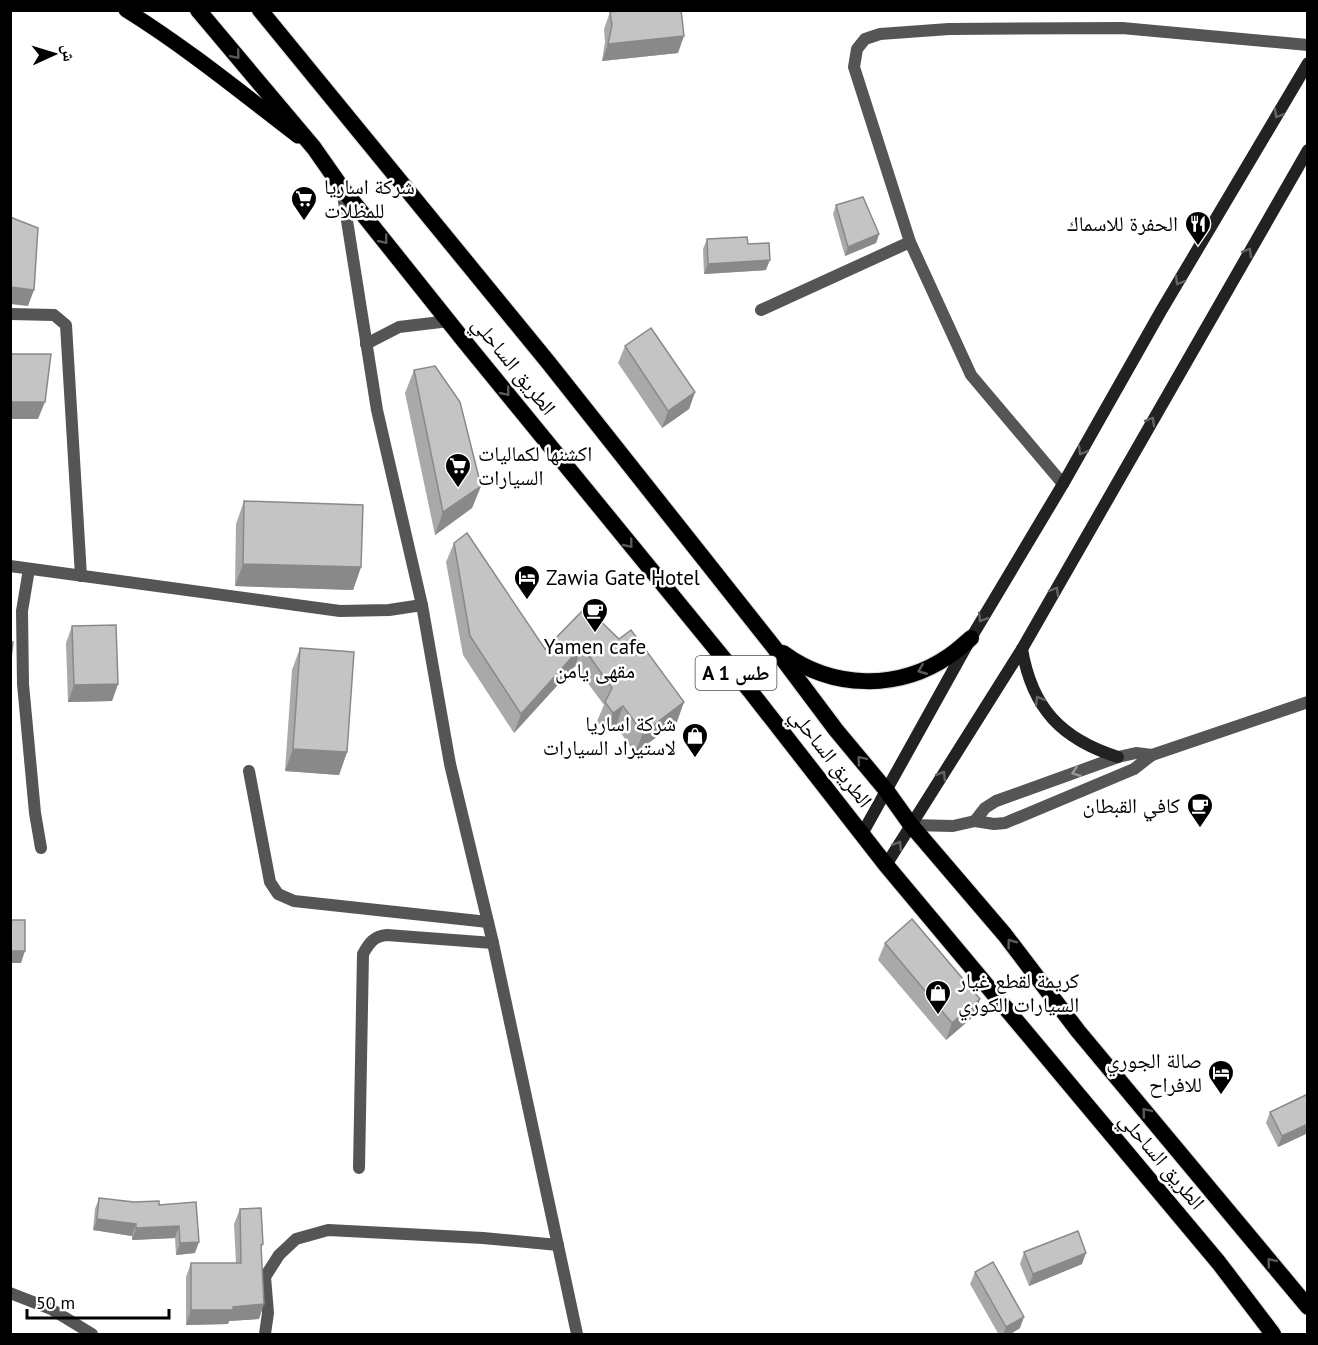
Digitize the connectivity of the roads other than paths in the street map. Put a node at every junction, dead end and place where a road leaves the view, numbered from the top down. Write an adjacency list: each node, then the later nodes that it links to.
1 (126, 10): 6 (main road)
2 (198, 10): 6 (highway, الطريق الساحلي / A 1 طس, one-way to 6)
3 (260, 10): 20 (highway, الطريق الساحلي / A 1 طس)
4 (1308, 45): 9 (street)
5 (1308, 63): 14 (main road, one-way to 14)
6 (314, 148): 8 (highway, الطريق الساحلي / A 1 طس)
7 (1308, 150): 21 (main road, one-way to 7)
8 (342, 188): 12 (highway, الطريق الساحلي / A 1 طس, one-way to 12); 13 (street)
9 (910, 242): 10 (street); 14 (street)
10 (761, 310)
11 (10, 314): 17 (street)
12 (449, 321): 13 (street); 29 (highway, الطريق الساحلي / A 1 طس, one-way to 29)
13 (366, 344): 18 (street)
14 (1063, 484): 19 (main road, one-way to 19)
15 (10, 566): 16 (street)
16 (28, 569): 17 (street); 30 (street)
17 (81, 576): 18 (street)
18 (422, 605): 32 (street)
19 (971, 638): 20 (highway, one-way to 20); 26 (main road)
20 (773, 646): 26 (highway, الطريق الساحلي / A 1 طس, one-way to 20)
21 (1022, 649): 24 (main road, one-way to 21); 28 (main road, one-way to 21)
22 (1308, 702): 23 (street)
23 (1152, 755): 24 (street); 27 (street)
24 (1118, 758): 27 (street, one-way to 27)
25 (249, 771): 32 (street)
26 (886, 790): 28 (highway, الطريق الساحلي / A 1 طس); 29 (main road)
27 (975, 821): 28 (street)
28 (911, 825): 31 (main road, one-way to 28); 37 (highway, الطريق الساحلي / A 1 طس, one-way to 28)
29 (862, 834): 31 (highway, الطريق الساحلي / A 1 طس)
30 (41, 848)
31 (886, 865): 41 (highway, الطريق الساحلي / A 1 طس)
32 (488, 922): 33 (street)
33 (493, 944): 34 (street); 35 (street)
34 (359, 1168)
35 (558, 1245): 39 (street); 40 (street)
36 (10, 1293): 38 (street)
37 (1308, 1307)
38 (92, 1335)
39 (265, 1335)
40 (578, 1335)
41 (1273, 1335)

